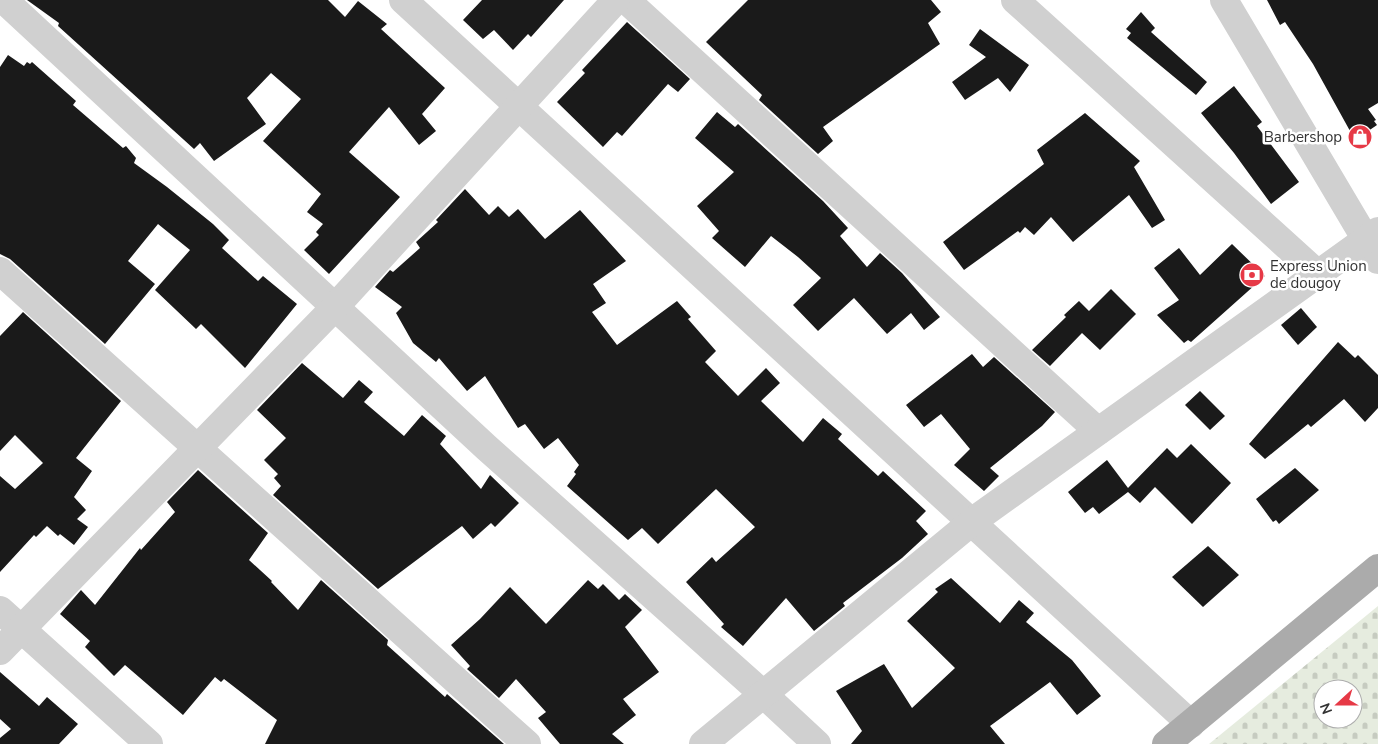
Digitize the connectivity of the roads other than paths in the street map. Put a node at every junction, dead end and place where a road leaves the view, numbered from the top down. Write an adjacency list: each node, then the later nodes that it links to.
1 (403, 0): 7 (street)
2 (616, 0): 7 (street)
3 (626, 0): 12 (street)
4 (1015, 0): 10 (street)
5 (1224, 0): 8 (street)
6 (6, 5): 11 (street)
7 (518, 105): 11 (street); 14 (street)
8 (1374, 244): 10 (street)
9 (0, 271): 13 (street)
10 (1320, 275): 12 (street)
11 (335, 307): 13 (street); 19 (street)
12 (1098, 431): 14 (street)
13 (196, 448): 17 (street); 22 (street)
14 (973, 521): 19 (street); 20 (street)
15 (1378, 568): 20 (main road)
16 (0, 610): 17 (street)
17 (21, 628): 18 (street); 21 (street)
18 (0, 651)
19 (762, 693): 23 (street); 24 (street)
20 (1191, 724): 25 (main road)
21 (149, 744)
22 (527, 744)
23 (703, 744)
24 (816, 744)
25 (1166, 744)

